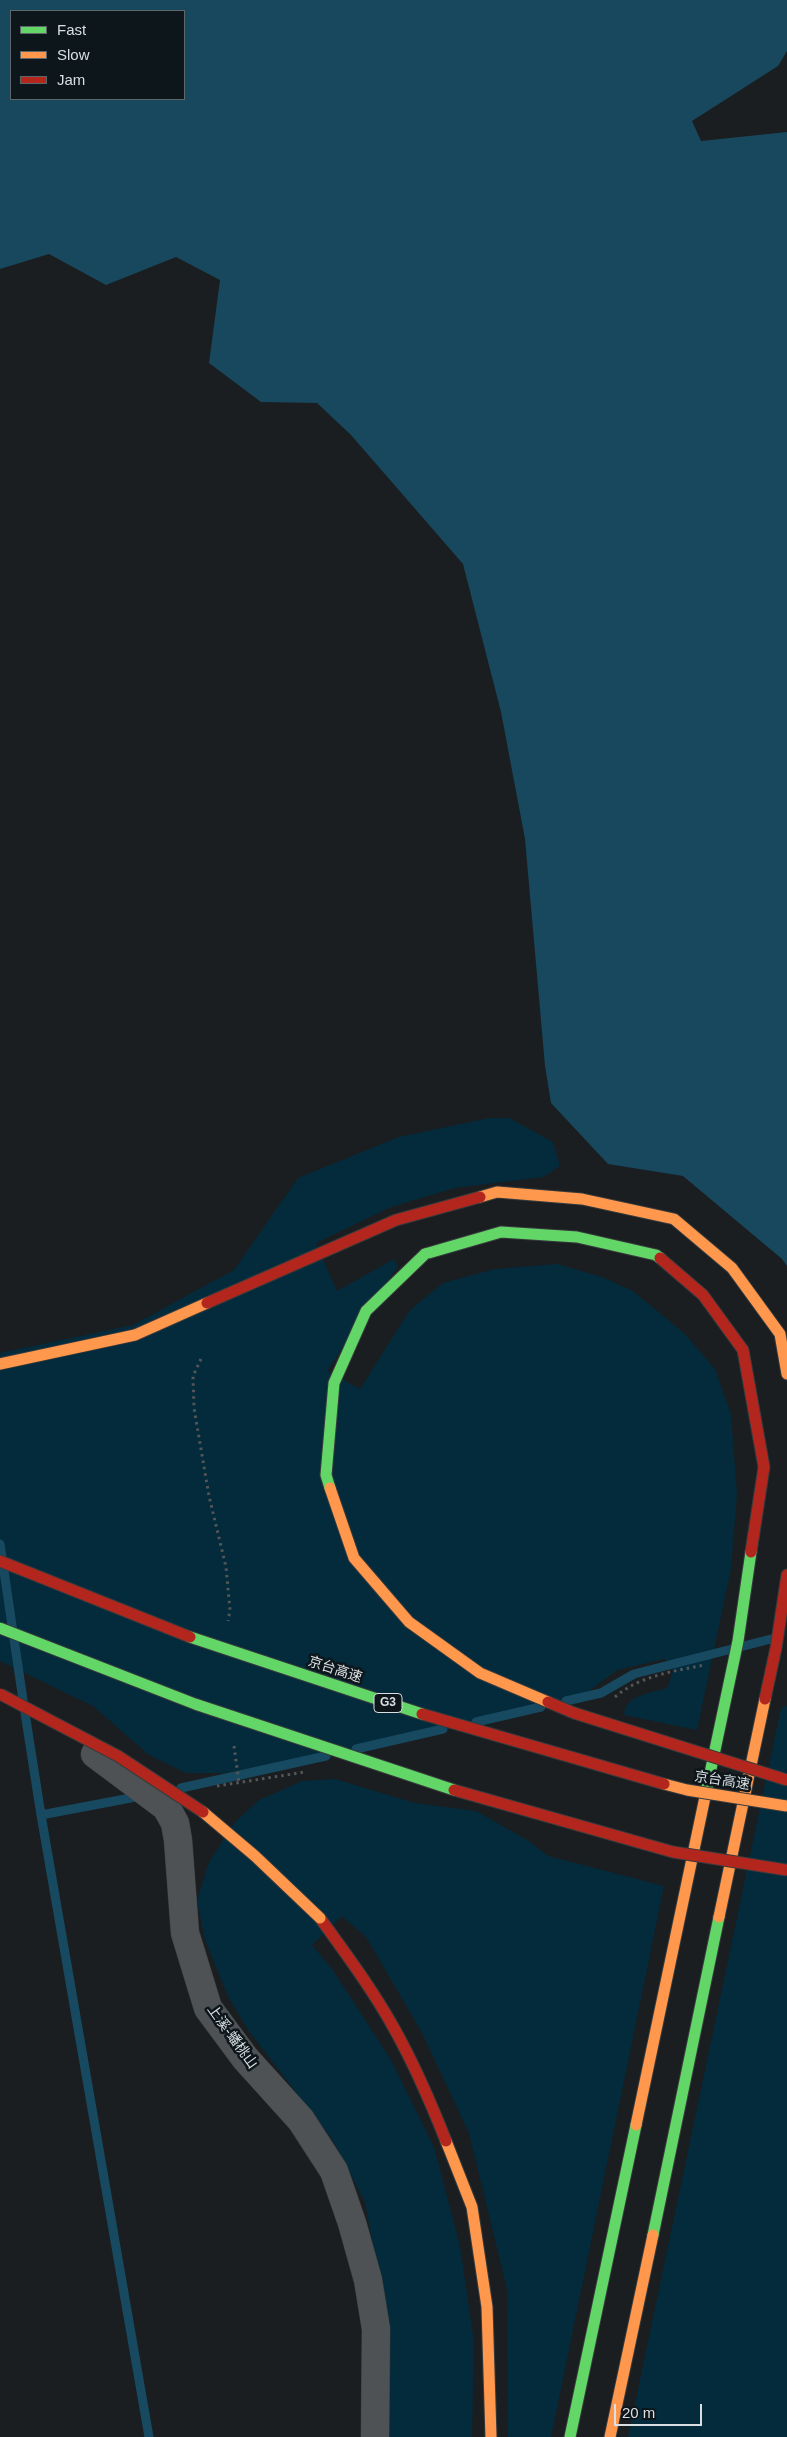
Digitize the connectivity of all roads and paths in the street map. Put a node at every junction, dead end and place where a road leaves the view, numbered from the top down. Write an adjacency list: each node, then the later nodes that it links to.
1 (201, 1359): 6 (path)
2 (0, 1364): 3 (highway)
3 (787, 1374)
4 (0, 1561): 13 (highway, 京台高速 / G3, bridge)
5 (787, 1575): 18 (highway)
6 (227, 1626)
7 (0, 1628): 14 (highway, bridge)
8 (0, 1694): 16 (highway, bridge)
9 (0, 1704): 15 (street, 上溪-蟠桃山)
10 (234, 1744): 12 (path)
11 (787, 1780): 17 (highway, bridge)
12 (240, 1783)
13 (787, 1806)
14 (787, 1870)
15 (375, 2437)
16 (491, 2437)
17 (570, 2437)
18 (610, 2437)

